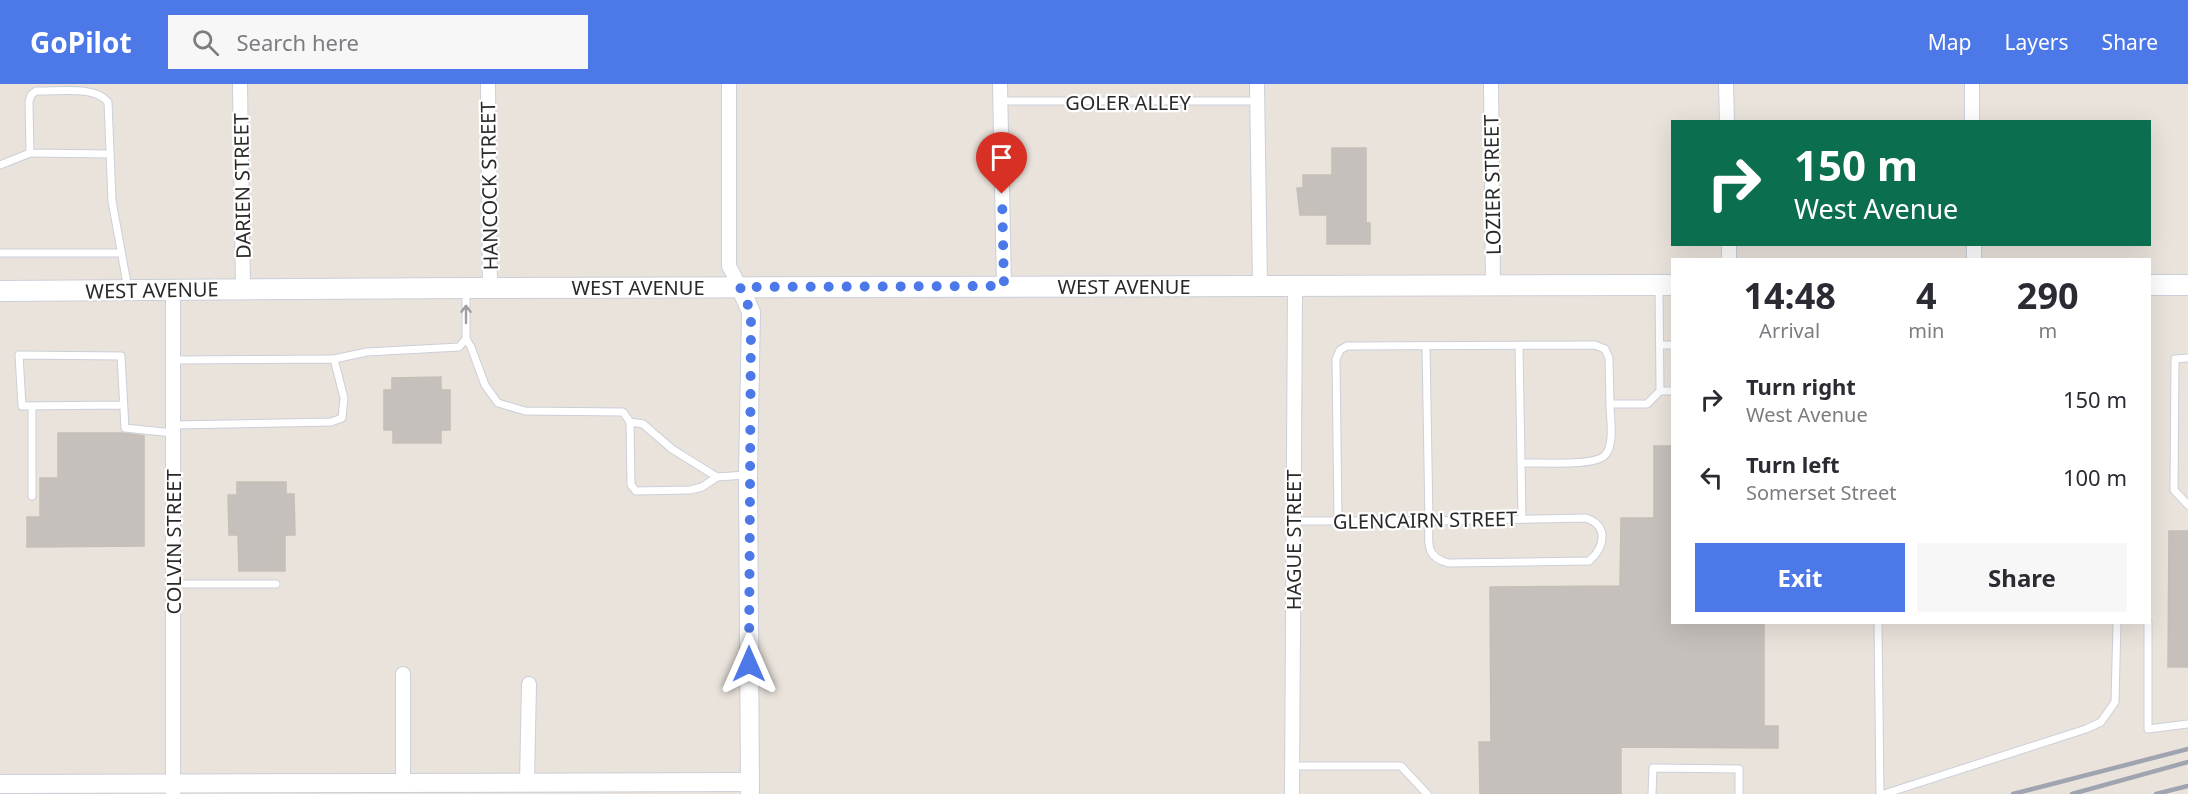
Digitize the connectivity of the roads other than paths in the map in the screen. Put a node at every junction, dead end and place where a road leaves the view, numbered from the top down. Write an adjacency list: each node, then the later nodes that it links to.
1 (240, 84): 28 (street, DARIEN STREET)
2 (488, 84): 27 (street, HANCOCK STREET)
3 (729, 84): 25 (street)
4 (1000, 84): 9 (street)
5 (1257, 84): 10 (street)
6 (1491, 84): 18 (street, LOZIER STREET)
7 (1726, 84): 11 (street)
8 (1972, 84): 12 (street)
9 (1000, 101): 10 (lane, GOLER ALLEY); 22 (street)
10 (1257, 101): 23 (street)
11 (1727, 120)
12 (1972, 120)
13 (30, 153): 14 (lane); 14 (lane); 15 (lane)
14 (110, 154): 17 (lane)
15 (0, 165)
16 (0, 253): 17 (lane)
17 (121, 253): 30 (lane)
18 (1493, 285): 19 (main road, WEST AVENUE); 24 (main road, WEST AVENUE)
19 (1666, 285): 35 (lane)
20 (2151, 285): 21 (main road)
21 (2188, 285)
22 (1004, 286): 23 (main road, WEST AVENUE); 25 (main road, WEST AVENUE)
23 (1260, 286): 24 (main road, WEST AVENUE)
24 (1295, 286): 53 (street, HAGUE STREET)
25 (740, 287): 27 (main road, WEST AVENUE); 48 (street)
26 (466, 288): 27 (main road, WEST AVENUE); 28 (main road, WEST AVENUE); 32 (lane, one-way to 26)
27 (490, 288)
28 (243, 289): 31 (main road, WEST AVENUE)
29 (0, 291): 30 (main road, WEST AVENUE)
30 (128, 291): 31 (main road, WEST AVENUE)
31 (173, 291): 39 (street, COLVIN STREET)
32 (466, 339): 38 (lane); 45 (lane)
33 (1426, 345): 34 (lane); 54 (lane); 55 (lane)
34 (1519, 345): 42 (lane); 47 (lane)
35 (1659, 345): 36 (lane); 40 (lane)
36 (1671, 345)
37 (2188, 358): 51 (lane)
38 (334, 359): 39 (lane); 46 (lane)
39 (173, 360): 46 (street, COLVIN STREET)
40 (1659, 391): 41 (lane); 42 (lane)
41 (1671, 391)
42 (1610, 404): 47 (lane)
43 (123, 405): 44 (lane); 44 (lane); 46 (lane)
44 (32, 406): 50 (lane)
45 (630, 422): 49 (lane); 49 (lane)
46 (173, 429): 56 (street, COLVIN STREET)
47 (1521, 463): 52 (lane)
48 (748, 475): 49 (lane); 69 (street)
49 (717, 477)
50 (32, 496)
51 (2188, 505)
52 (1522, 518): 55 (lane, GLENCAIRN STREET); 55 (lane, GLENCAIRN STREET)
53 (1293, 521): 54 (lane, GLENCAIRN STREET); 64 (street, HAGUE STREET)
54 (1338, 521): 55 (lane, GLENCAIRN STREET)
55 (1429, 521)
56 (173, 584): 57 (lane); 70 (street, COLVIN STREET)
57 (276, 584)
58 (1878, 624): 75 (lane)
59 (2117, 624): 75 (lane)
60 (2148, 624): 63 (lane)
61 (403, 674): 65 (street)
62 (529, 684): 66 (street)
63 (2188, 724)
64 (1292, 766): 71 (street, HAGUE STREET); 72 (lane)
65 (403, 783): 66 (street); 70 (street)
66 (527, 783): 68 (street)
67 (0, 784): 70 (street)
68 (620, 788): 69 (street)
69 (750, 788)
70 (173, 789)
71 (1292, 794)
72 (1427, 794)
73 (1652, 794): 74 (lane)
74 (1739, 794)
75 (1882, 794)

